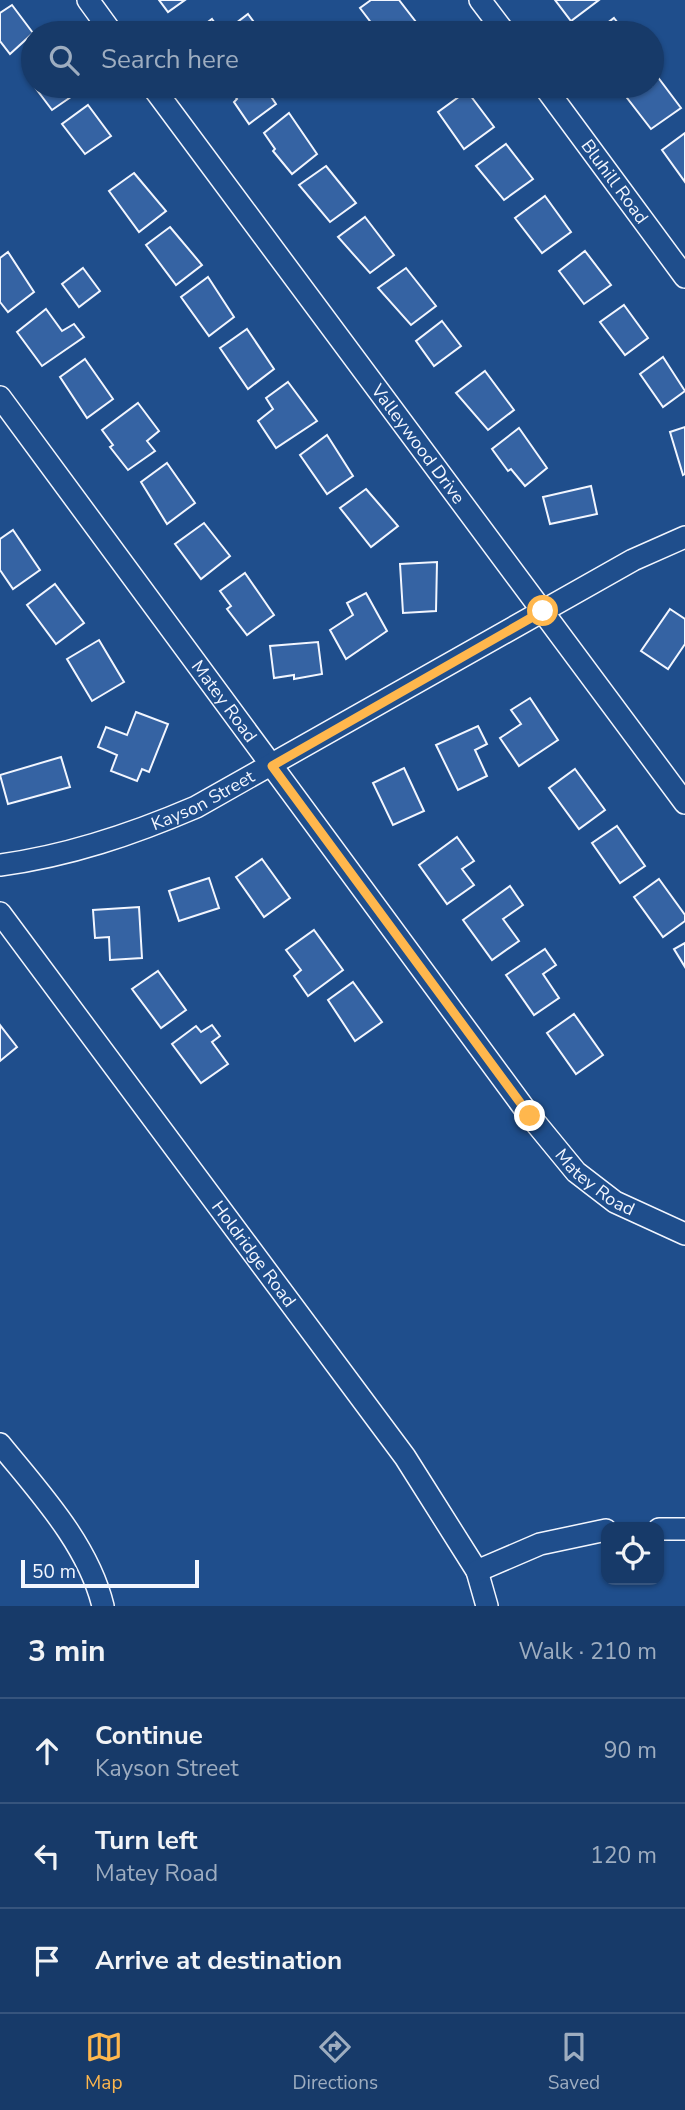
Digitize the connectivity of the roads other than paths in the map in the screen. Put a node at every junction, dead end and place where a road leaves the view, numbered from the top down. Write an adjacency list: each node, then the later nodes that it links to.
1 (88, 0): 3 (street)
2 (480, 0): 4 (street)
3 (104, 21)
4 (496, 21)
5 (161, 98): 10 (street, Valleywood Drive)
6 (553, 98): 7 (street, Bluhill Road)
7 (685, 277)
8 (0, 397): 11 (street, Matey Road)
9 (685, 537): 10 (street, Kayson Street)
10 (543, 611): 11 (street, Kayson Street); 12 (street, Valleywood Drive)
11 (272, 766): 13 (street, Kayson Street); 15 (street, Matey Road)
12 (685, 803)
13 (0, 866)
14 (0, 913): 20 (street, Holdridge Road)
15 (685, 1234)
16 (0, 1444): 21 (street)
17 (664, 1529): 18 (street)
18 (685, 1529)
19 (601, 1531): 20 (street)
20 (477, 1571): 22 (street, Holdridge Road)
21 (103, 1606)
22 (487, 1606)

